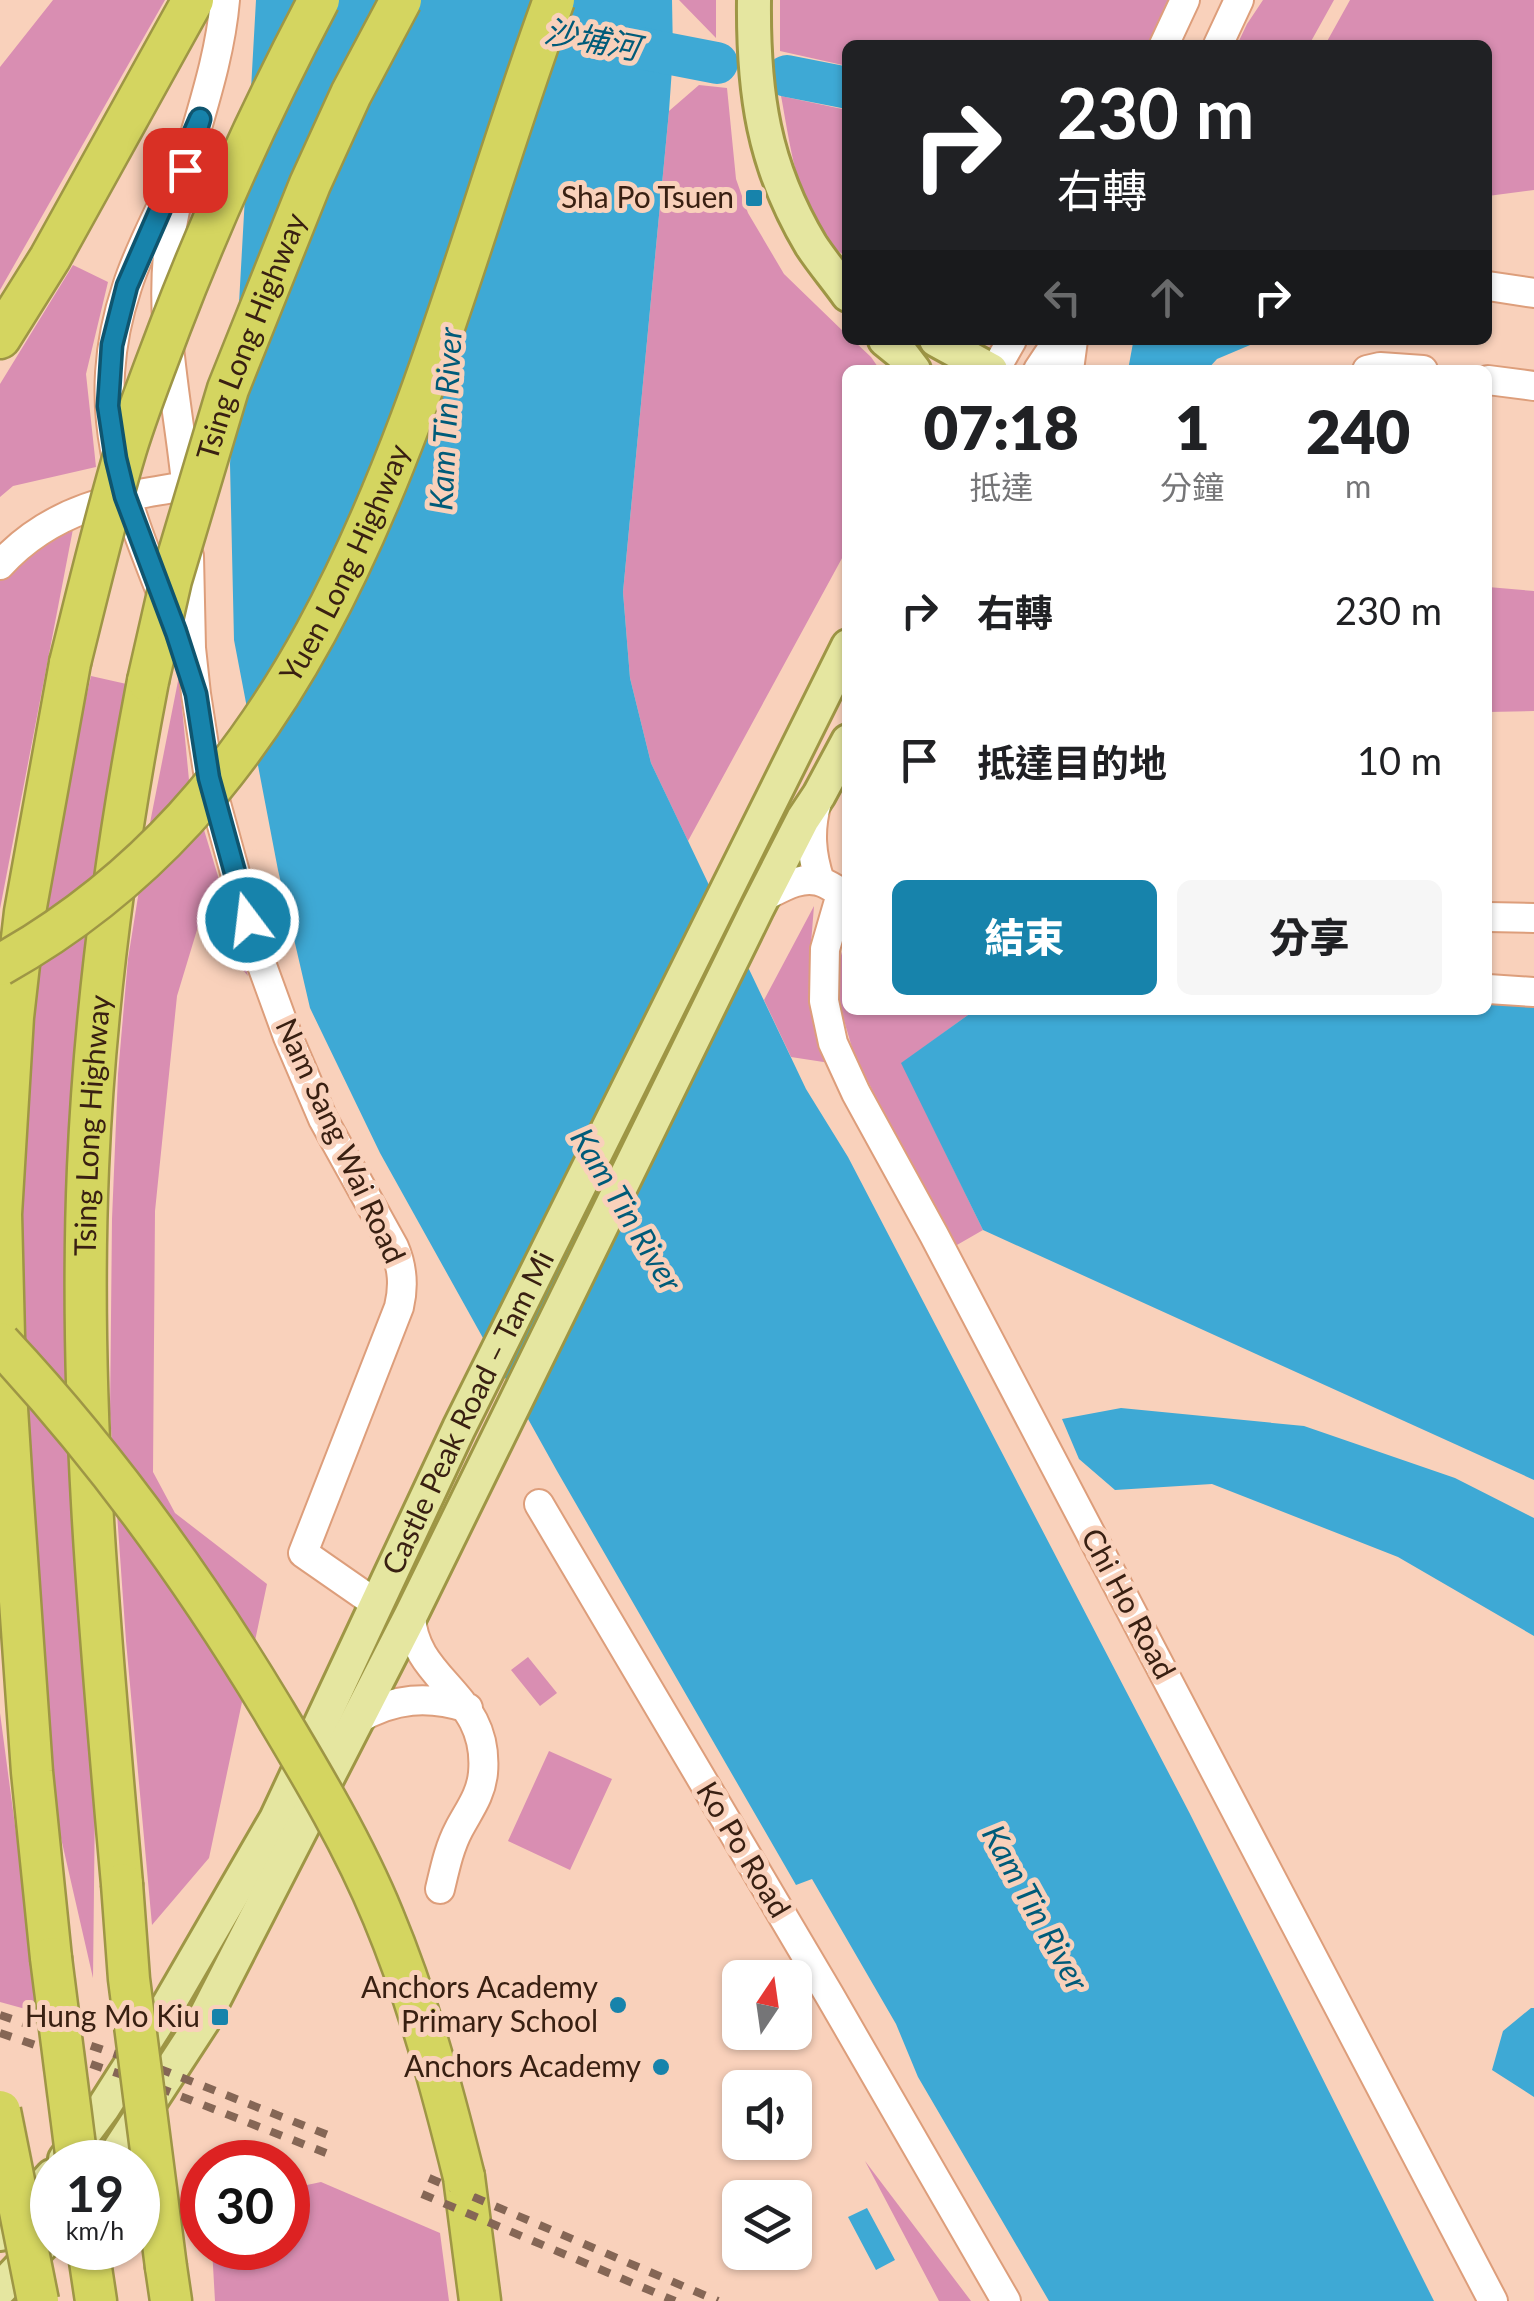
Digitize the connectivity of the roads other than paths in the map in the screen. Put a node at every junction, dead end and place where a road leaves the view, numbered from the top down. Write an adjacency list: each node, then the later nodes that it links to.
1 (193, 0): 15 (highway)
2 (225, 0): 11 (street, Nam Sang Wai Road)
3 (319, 0): 42 (highway, bridge)
4 (402, 0): 49 (highway, Tsing Long Highway, bridge)
5 (554, 0): 31 (highway, Yuen Long Highway, bridge)
6 (754, 0): 12 (main road)
7 (1185, 0): 9 (street)
8 (1239, 0): 10 (street)
9 (1166, 40)
10 (1220, 40)
11 (200, 119): 20 (street, Nam Sang Wai Road); 21 (street, Nam Sang Wai Road)
12 (842, 284)
13 (1492, 287): 14 (street)
14 (1534, 292)
15 (0, 338)
16 (946, 345): 17 (main road)
17 (984, 365)
18 (1492, 381): 19 (street)
19 (1534, 386)
20 (187, 486): 21 (street); 24 (street, Nam Sang Wai Road)
21 (125, 496): 22 (street); 24 (street, Nam Sang Wai Road)
22 (0, 564)
23 (842, 658): 36 (main road, Castle Peak Road – Tam Mi)
24 (196, 694): 36 (street, Nam Sang Wai Road)
25 (842, 753): 26 (main road, Castle Peak Road – Tam Mi)
26 (819, 796): 27 (street); 28 (main road, Castle Peak Road – Tam Mi)
27 (836, 890): 28 (street); 55 (street, Chi Ho Road)
28 (760, 903): 37 (main road, Castle Peak Road – Tam Mi)
29 (1492, 918): 30 (street)
30 (1534, 918)
31 (0, 965)
32 (1492, 989): 33 (street)
33 (1534, 992)
34 (0, 1343): 53 (highway, bridge)
35 (539, 1504): 54 (street, Ko Po Road)
36 (375, 1604): 43 (main road, Castle Peak Road – Tam Mi)
37 (411, 1615): 38 (street); 39 (main road, Castle Peak Road – Tam Mi)
38 (468, 1708): 39 (street); 40 (street)
39 (358, 1719): 44 (main road, Castle Peak Road – Tam Mi)
40 (440, 1889)
41 (0, 2112): 51 (highway, bridge)
42 (73, 2140)
43 (79, 2140)
44 (125, 2140)
45 (30, 2201): 46 (main road)
46 (0, 2234)
47 (30, 2257): 50 (main road)
48 (91, 2270): 52 (highway)
49 (168, 2284)
50 (0, 2289)
51 (38, 2301)
52 (96, 2301)
53 (480, 2301)
54 (1006, 2301)
55 (1493, 2301)

